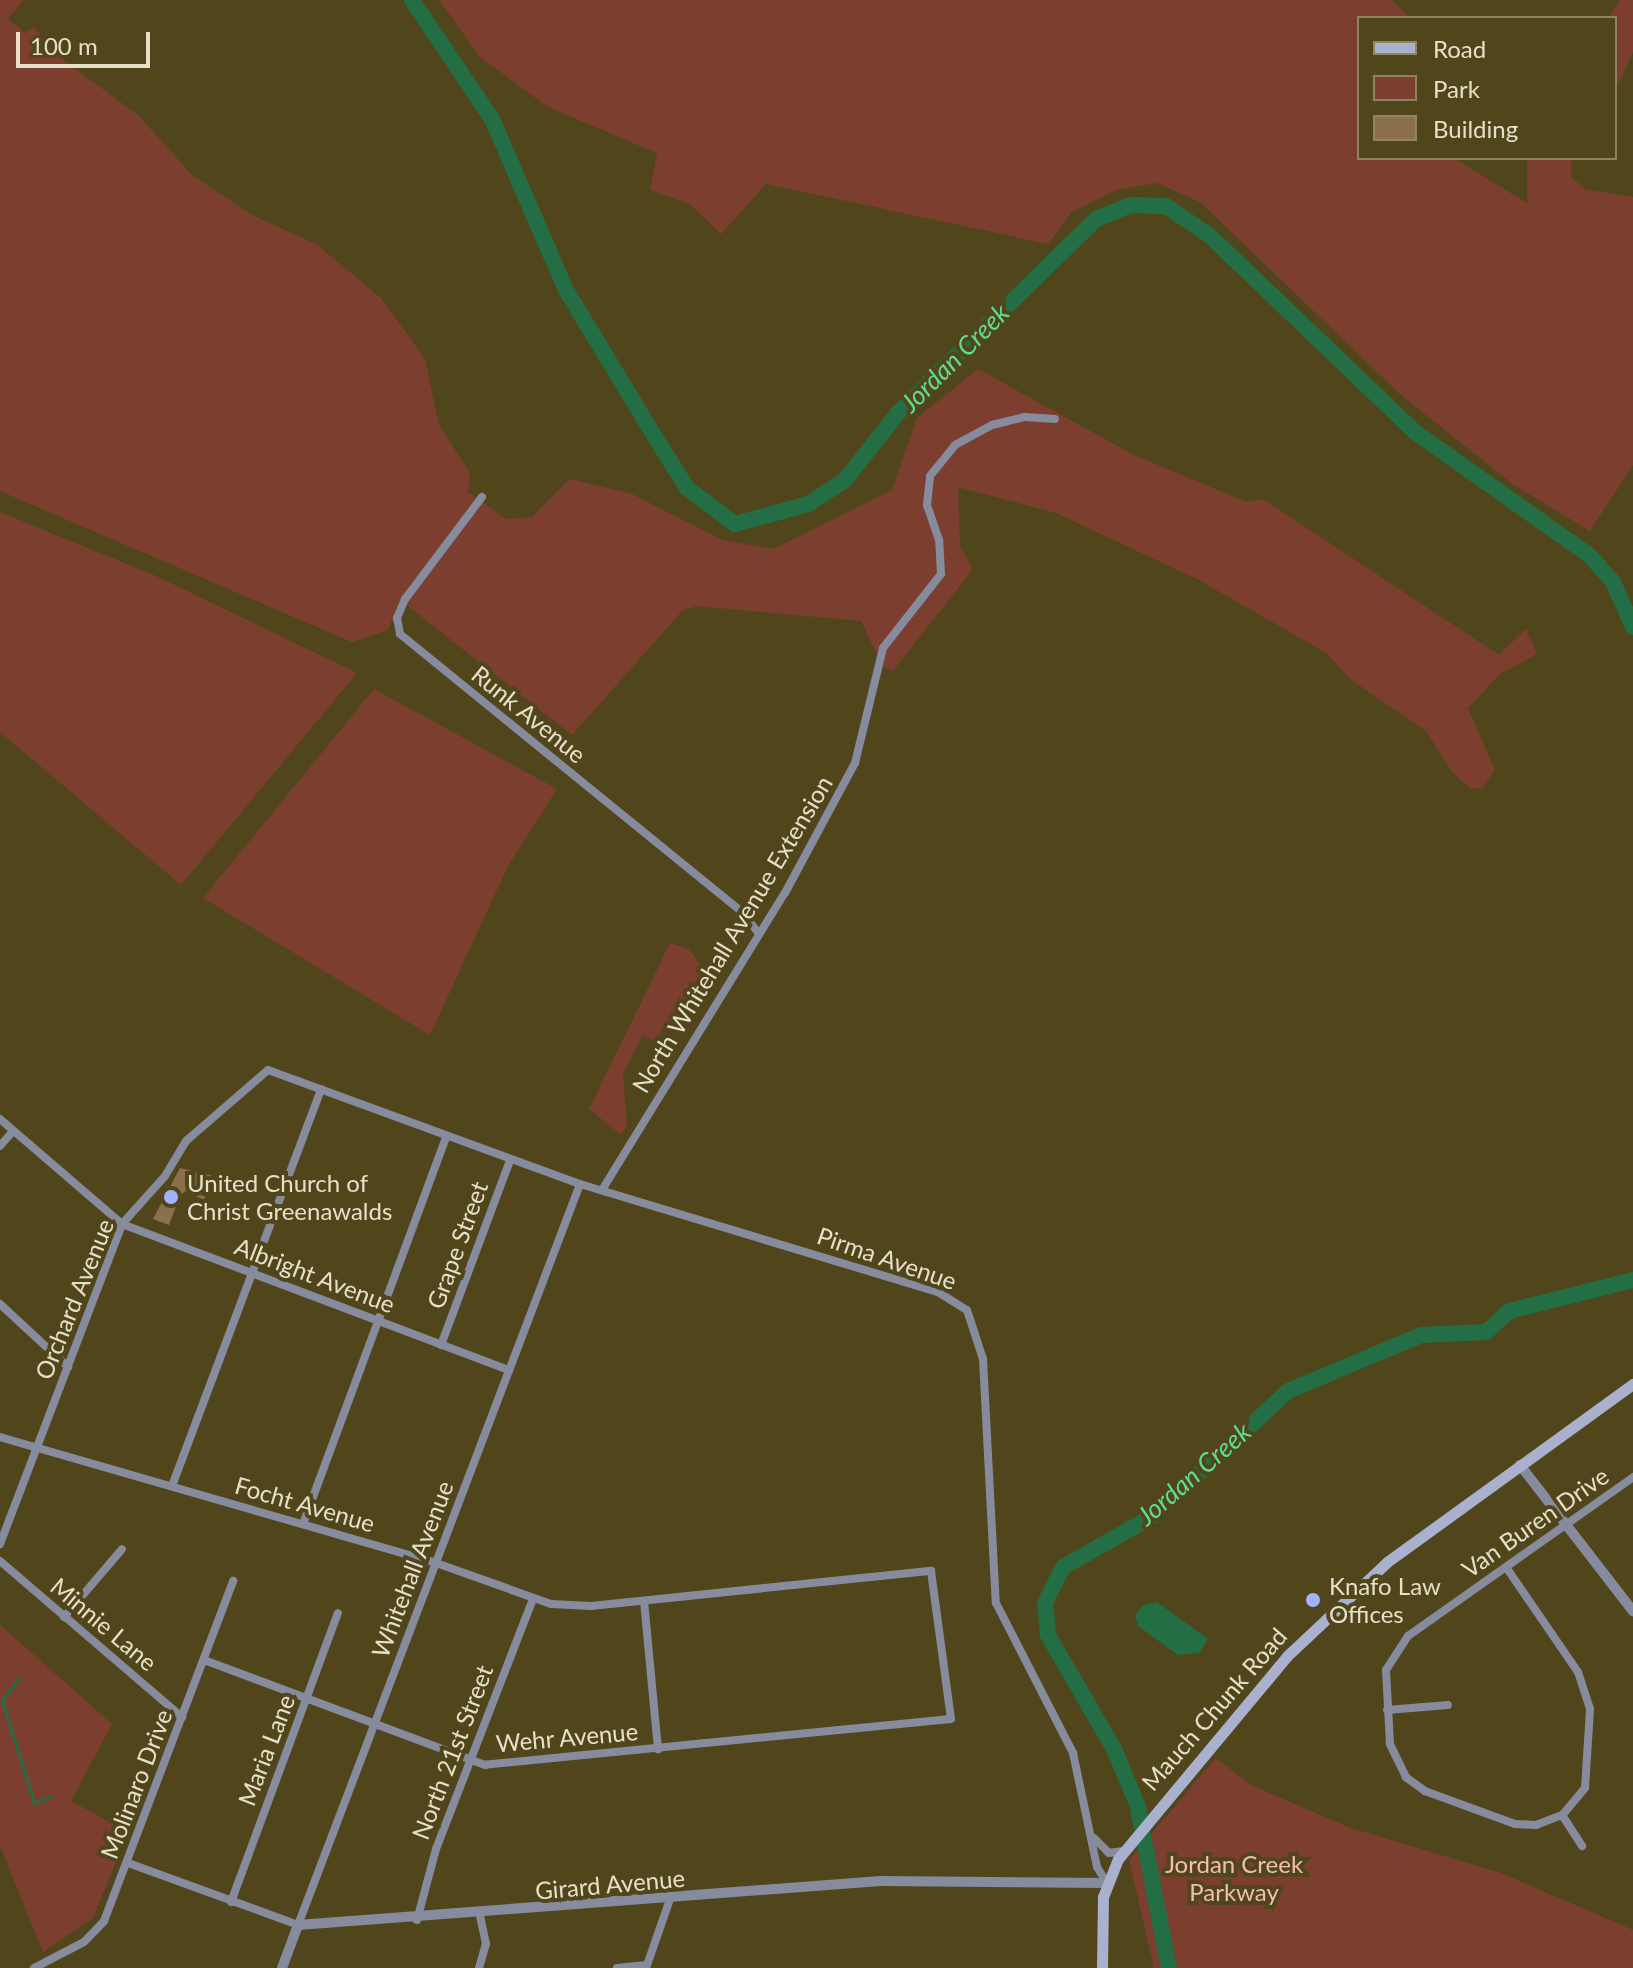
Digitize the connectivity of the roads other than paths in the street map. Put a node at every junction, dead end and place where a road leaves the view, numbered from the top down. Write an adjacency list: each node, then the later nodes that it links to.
1 (1055, 419): 3 (street, North Whitehall Avenue Extension)
2 (482, 497): 3 (street, Runk Avenue)
3 (758, 932): 12 (street, North Whitehall Avenue Extension)
4 (268, 1070): 5 (street, Pirma Avenue); 13 (street, Orchard Avenue)
5 (321, 1089): 8 (street, Pirma Avenue); 14 (street)
6 (0, 1119): 7 (street, Albright Avenue)
7 (13, 1131): 9 (street); 13 (street, Albright Avenue)
8 (446, 1137): 10 (street, Pirma Avenue); 16 (street)
9 (0, 1146)
10 (510, 1160): 11 (street, Pirma Avenue); 17 (street, Grape Street)
11 (580, 1184): 12 (street, Pirma Avenue); 19 (street, Whitehall Avenue)
12 (602, 1190): 49 (street, Pirma Avenue)
13 (122, 1224): 14 (street, Albright Avenue); 18 (street, Orchard Avenue)
14 (251, 1272): 16 (street, Albright Avenue); 25 (street)
15 (0, 1304): 18 (street)
16 (377, 1321): 17 (street, Albright Avenue); 26 (street)
17 (441, 1345): 19 (street, Albright Avenue)
18 (68, 1367): 22 (street, Orchard Avenue)
19 (509, 1370): 31 (street, Whitehall Avenue)
20 (1633, 1384): 23 (main road, Mauch Chunk Road)
21 (0, 1437): 22 (street, Focht Avenue)
22 (38, 1447): 25 (street, Focht Avenue); 28 (street, Orchard Avenue)
23 (1520, 1465): 27 (street); 51 (main road, Mauch Chunk Road)
24 (1633, 1477): 27 (street, Van Buren Drive)
25 (172, 1486): 26 (street, Focht Avenue)
26 (303, 1524): 31 (street, Focht Avenue)
27 (1564, 1526): 32 (street, Van Buren Drive); 36 (street)
28 (0, 1544)
29 (122, 1549): 38 (street)
30 (0, 1561): 38 (street, Minnie Lane)
31 (436, 1563): 34 (street, Focht Avenue); 45 (street, Whitehall Avenue)
32 (1506, 1567): 42 (street, Van Buren Drive); 48 (street)
33 (233, 1581): 39 (street, Molinaro Drive)
34 (533, 1599): 35 (street, Focht Avenue); 47 (street, North 21st Street)
35 (644, 1601): 44 (street, Focht Avenue); 46 (street)
36 (1633, 1611)
37 (338, 1613): 40 (street, Maria Lane)
38 (64, 1617): 43 (street, Minnie Lane)
39 (204, 1660): 40 (street, Wehr Avenue); 43 (street, Molinaro Drive)
40 (307, 1699): 45 (street, Wehr Avenue); 55 (street, Maria Lane)
41 (1448, 1705): 42 (street)
42 (1387, 1710): 48 (street, Van Buren Drive)
43 (182, 1717): 52 (street, Molinaro Drive)
44 (951, 1719): 46 (street, Wehr Avenue)
45 (374, 1726): 47 (street, Wehr Avenue); 58 (street, Whitehall Avenue)
46 (658, 1749): 47 (street, Wehr Avenue)
47 (470, 1763): 57 (street, North 21st Street)
48 (1562, 1815): 50 (street)
49 (1094, 1838): 51 (street); 53 (street, Pirma Avenue)
50 (1582, 1846)
51 (1123, 1851): 53 (main road, Mauch Chunk Road)
52 (128, 1863): 55 (street, Girard Avenue); 60 (street, Molinaro Drive)
53 (1107, 1883): 54 (street, Girard Avenue); 64 (main road, Mauch Chunk Road)
54 (670, 1899): 56 (street, Girard Avenue); 59 (street)
55 (231, 1902): 58 (street, Girard Avenue)
56 (480, 1915): 57 (street, Girard Avenue); 62 (street)
57 (417, 1921): 58 (street, Girard Avenue)
58 (298, 1925): 61 (street, Whitehall Avenue)
59 (646, 1967): 63 (street)
60 (34, 1968)
61 (282, 1968)
62 (479, 1968)
63 (617, 1968)
64 (1102, 1968)

